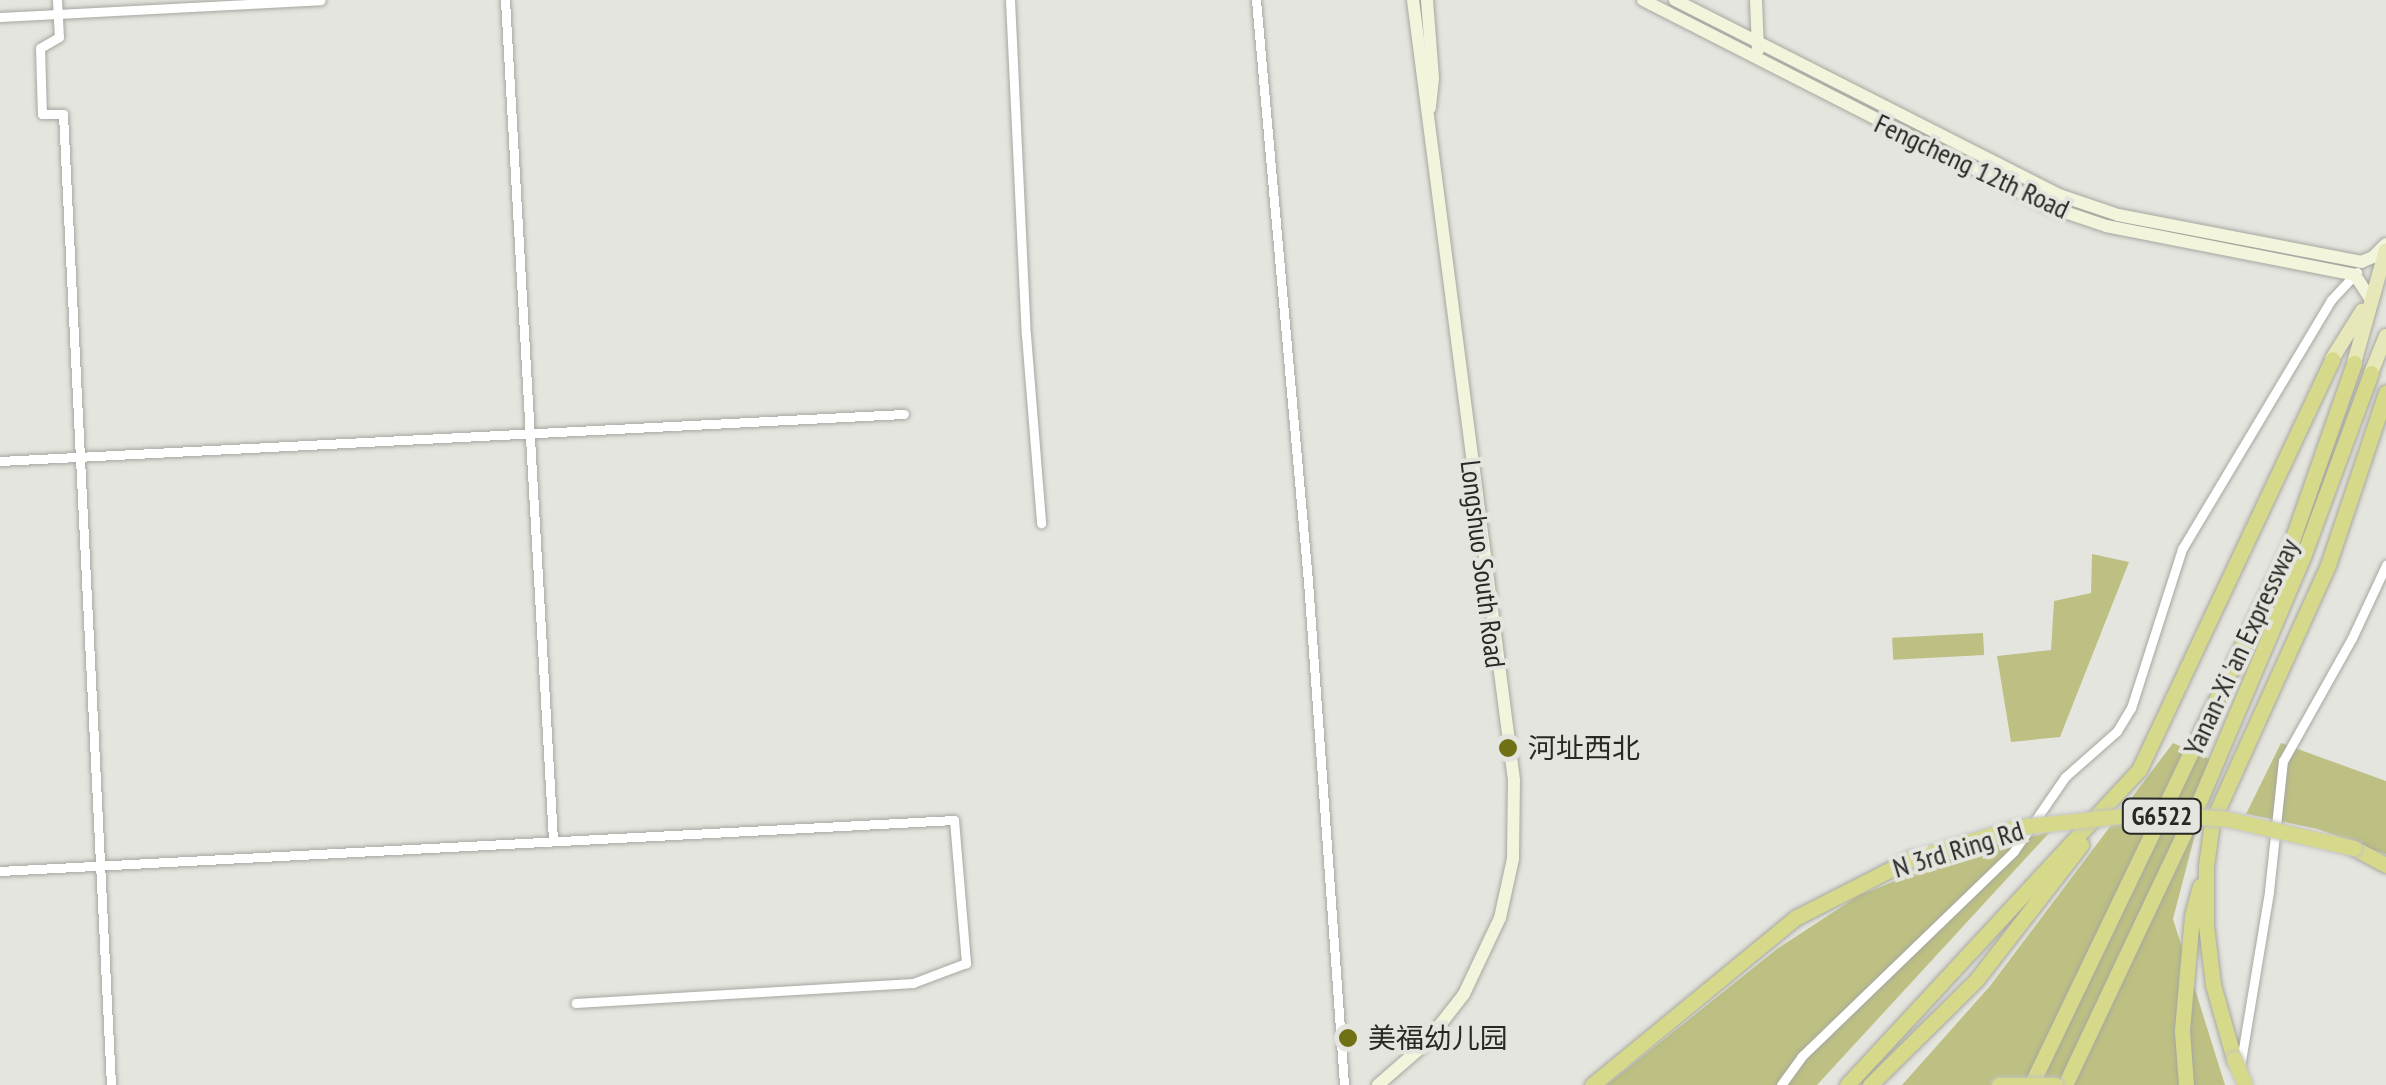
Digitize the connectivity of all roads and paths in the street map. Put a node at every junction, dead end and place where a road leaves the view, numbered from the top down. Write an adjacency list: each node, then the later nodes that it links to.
1 (56, 0): 11 (street)
2 (321, 0): 11 (street)
3 (505, 0): 25 (street)
4 (1010, 0): 28 (street)
5 (1256, 0): 38 (street)
6 (1412, 0): 15 (street, Longshuo South Road)
7 (1427, 0): 15 (street)
8 (1644, 0): 14 (street, Fengcheng 12th Road)
9 (1675, 0): 13 (street, Fengcheng 12th Road)
10 (1756, 0): 13 (street)
11 (58, 14): 12 (street); 26 (street)
12 (0, 17)
13 (1757, 43): 14 (street); 16 (street, Fengcheng 12th Road)
14 (1759, 62): 17 (street, Fengcheng 12th Road)
15 (1428, 120): 39 (street, Longshuo South Road)
16 (2382, 250): 17 (street); 18 (main road)
17 (2354, 275): 18 (street); 41 (street)
18 (2370, 298): 20 (main road); 21 (main road)
19 (2386, 336): 22 (main road)
20 (2332, 359): 30 (highway)
21 (2354, 363): 45 (highway, Yanan-Xi 'an Expressway / G6522)
22 (2371, 373): 47 (highway, Yanan-Xi 'an Expressway / G6522)
23 (2386, 393): 34 (highway)
24 (904, 414): 25 (street)
25 (530, 433): 26 (street); 31 (street)
26 (78, 457): 27 (street); 32 (street)
27 (0, 461)
28 (1040, 524)
29 (2386, 565): 49 (street)
30 (2138, 770): 42 (highway); 43 (highway)
31 (553, 839): 32 (street); 36 (street)
32 (98, 865): 35 (street); 37 (street)
33 (2386, 865): 40 (highway, N 3rd Ring Rd, bridge)
34 (2206, 866): 48 (highway); 49 (highway, bridge)
35 (0, 870)
36 (576, 1004)
37 (111, 1085)
38 (1344, 1085)
39 (1378, 1085)
40 (1592, 1085)
41 (1781, 1085)
42 (1847, 1085)
43 (1870, 1085)
44 (1999, 1085): 46 (highway, bridge)
45 (2031, 1085)
46 (2056, 1085)
47 (2065, 1085)
48 (2186, 1085)
49 (2241, 1085)

